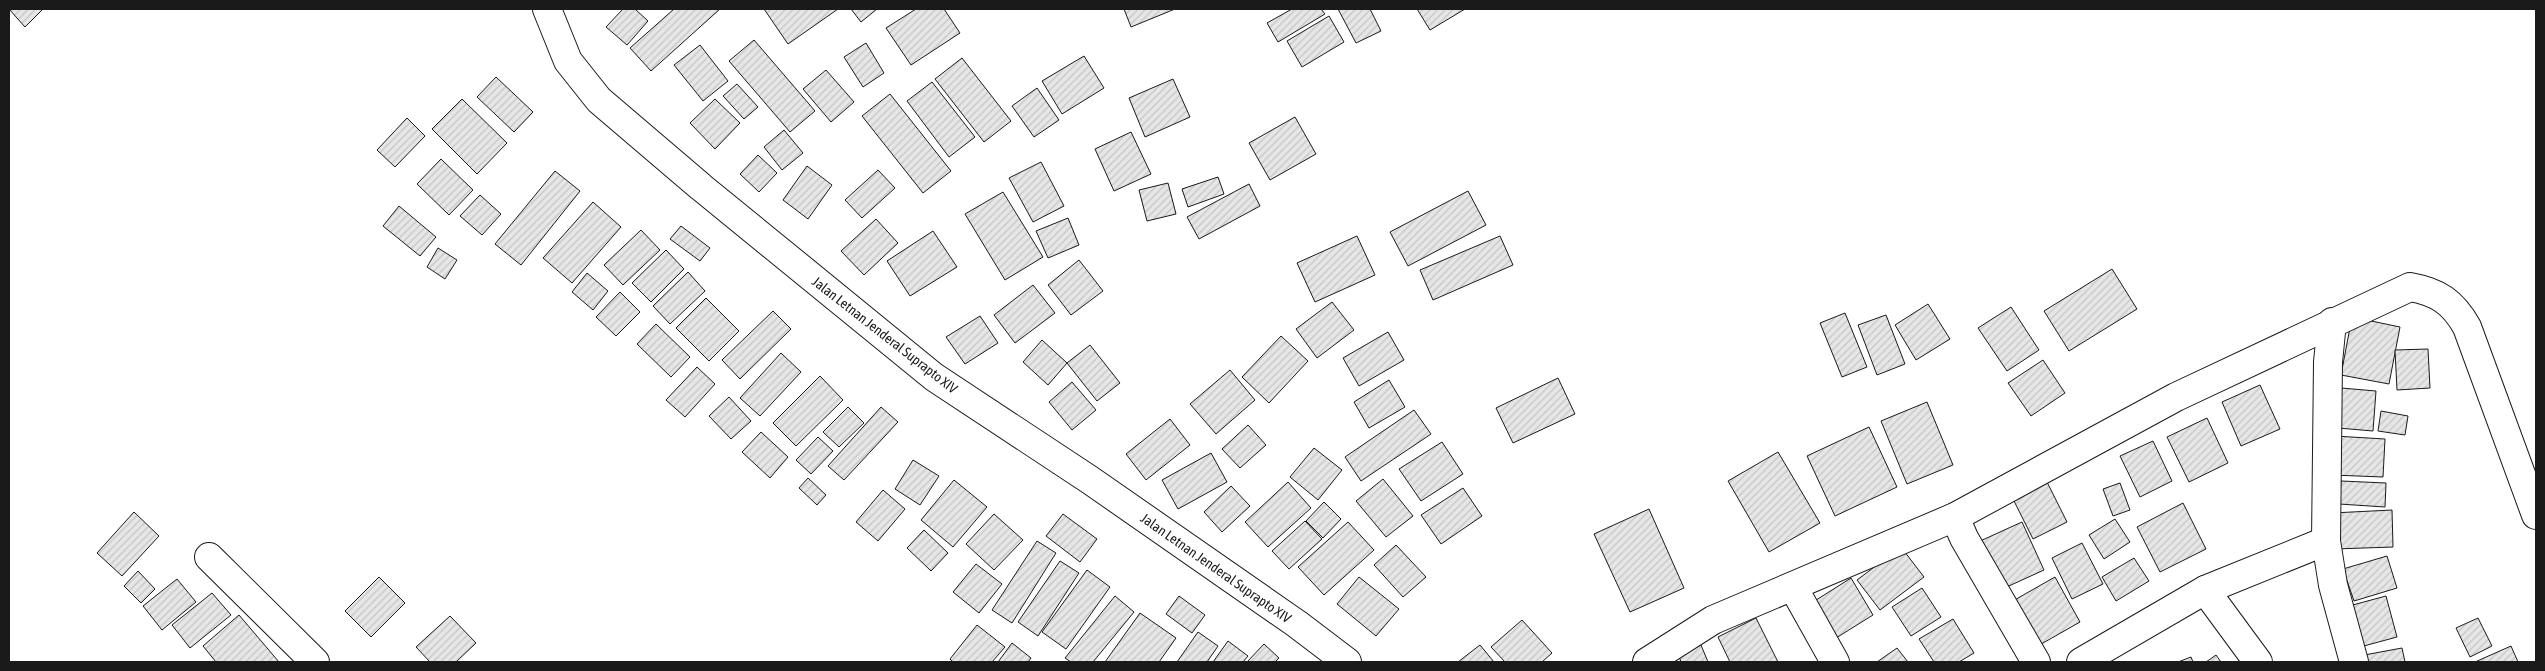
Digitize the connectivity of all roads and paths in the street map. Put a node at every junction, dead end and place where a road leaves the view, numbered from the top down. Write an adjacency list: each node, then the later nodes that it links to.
1 (547, 9): 10 (street, Jalan Letnan Jenderal Suprapto XIV)
2 (2332, 322): 3 (street); 4 (street); 5 (street)
3 (2536, 515)
4 (1955, 517): 7 (street); 13 (street)
5 (2326, 541): 8 (street); 16 (street)
6 (209, 557): 9 (street)
7 (1793, 587): 11 (street); 12 (street)
8 (2206, 590): 14 (street); 15 (street)
9 (315, 662)
10 (1347, 662)
11 (1646, 662)
12 (1834, 662)
13 (2036, 662)
14 (2081, 662)
15 (2258, 662)
16 (2354, 662)

